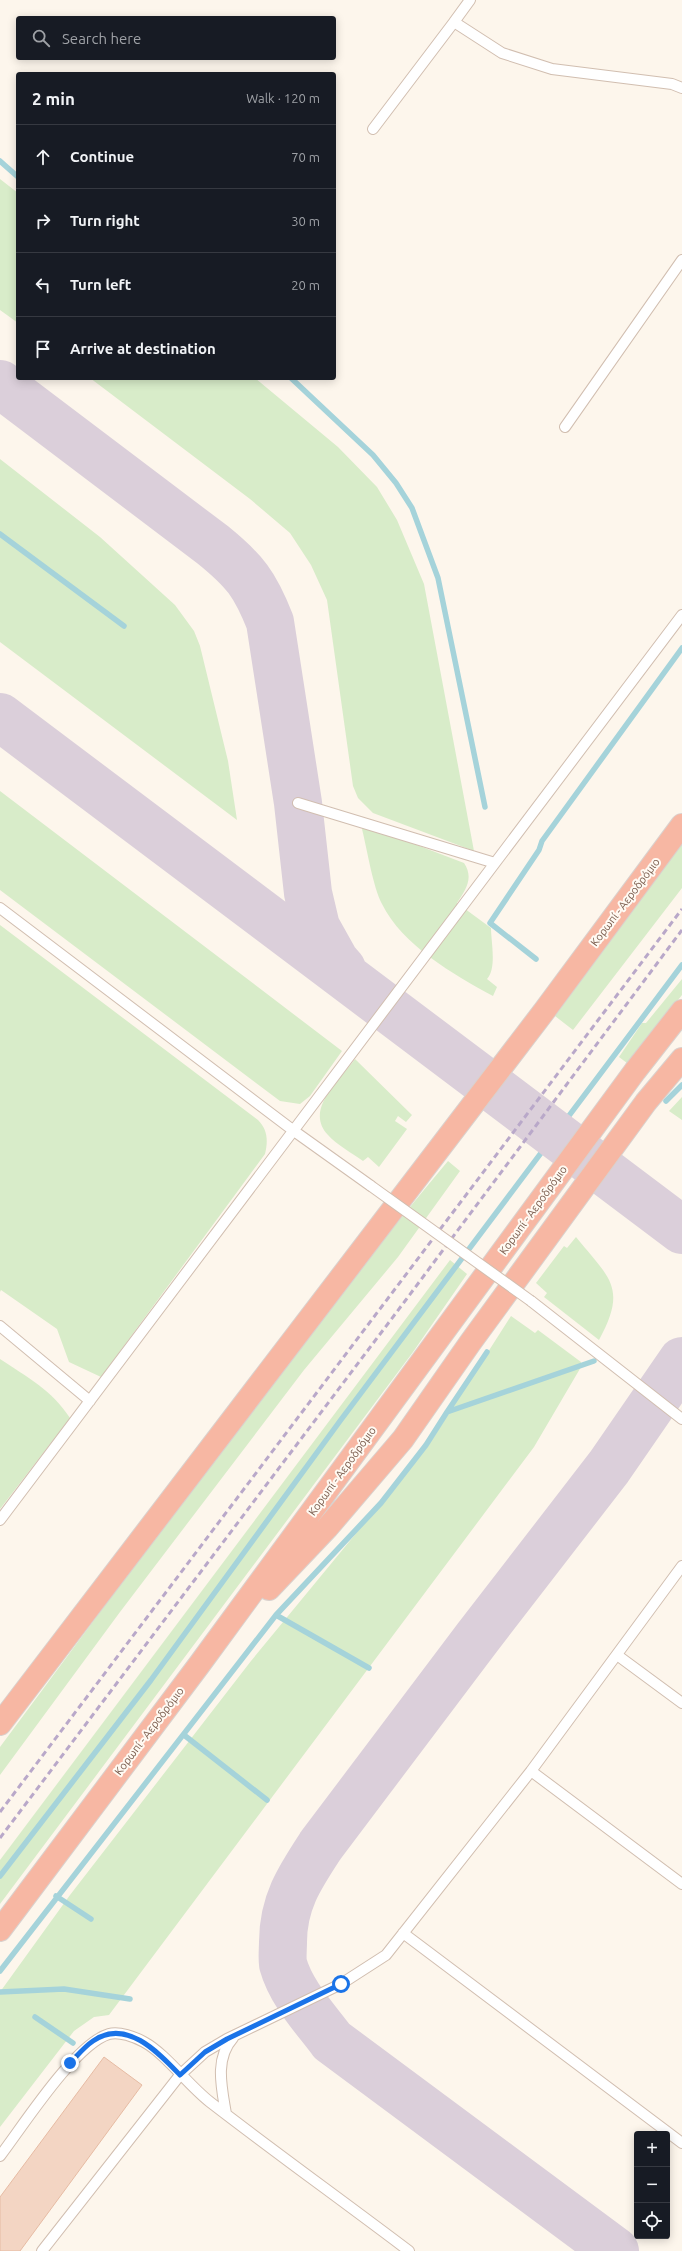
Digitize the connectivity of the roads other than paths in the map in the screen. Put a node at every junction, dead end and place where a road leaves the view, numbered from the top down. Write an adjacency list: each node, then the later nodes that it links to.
1 (470, 0): 2 (lane)
2 (454, 22): 3 (lane); 4 (lane)
3 (682, 88)
4 (373, 129)
5 (682, 260): 6 (lane)
6 (565, 427)
7 (682, 615): 10 (lane)
8 (298, 804): 10 (lane)
9 (682, 825): 23 (highway, Κορωπί - Αεροδρόμιο)
10 (494, 863): 14 (lane)
11 (0, 908): 14 (lane)
12 (682, 1011): 21 (highway, Κορωπί - Αεροδρόμιο)
13 (682, 1059): 21 (highway)
14 (294, 1131): 16 (lane); 17 (lane, bridge)
15 (0, 1326): 16 (lane)
16 (90, 1401): 18 (lane)
17 (682, 1420)
18 (0, 1520)
19 (682, 1566): 20 (lane)
20 (617, 1655): 22 (lane); 24 (lane)
21 (199, 1665): 26 (highway, Κορωπί - Αεροδρόμιο)
22 (682, 1703)
23 (0, 1724)
24 (531, 1770): 25 (lane); 27 (lane)
25 (682, 1884)
26 (0, 1930)
27 (404, 1933): 28 (lane); 31 (lane)
28 (238, 2033): 29 (lane); 30 (lane)
29 (180, 2075): 30 (lane); 32 (lane); 33 (lane)
30 (226, 2114): 34 (lane)
31 (682, 2143)
32 (0, 2156)
33 (43, 2251)
34 (408, 2251)

